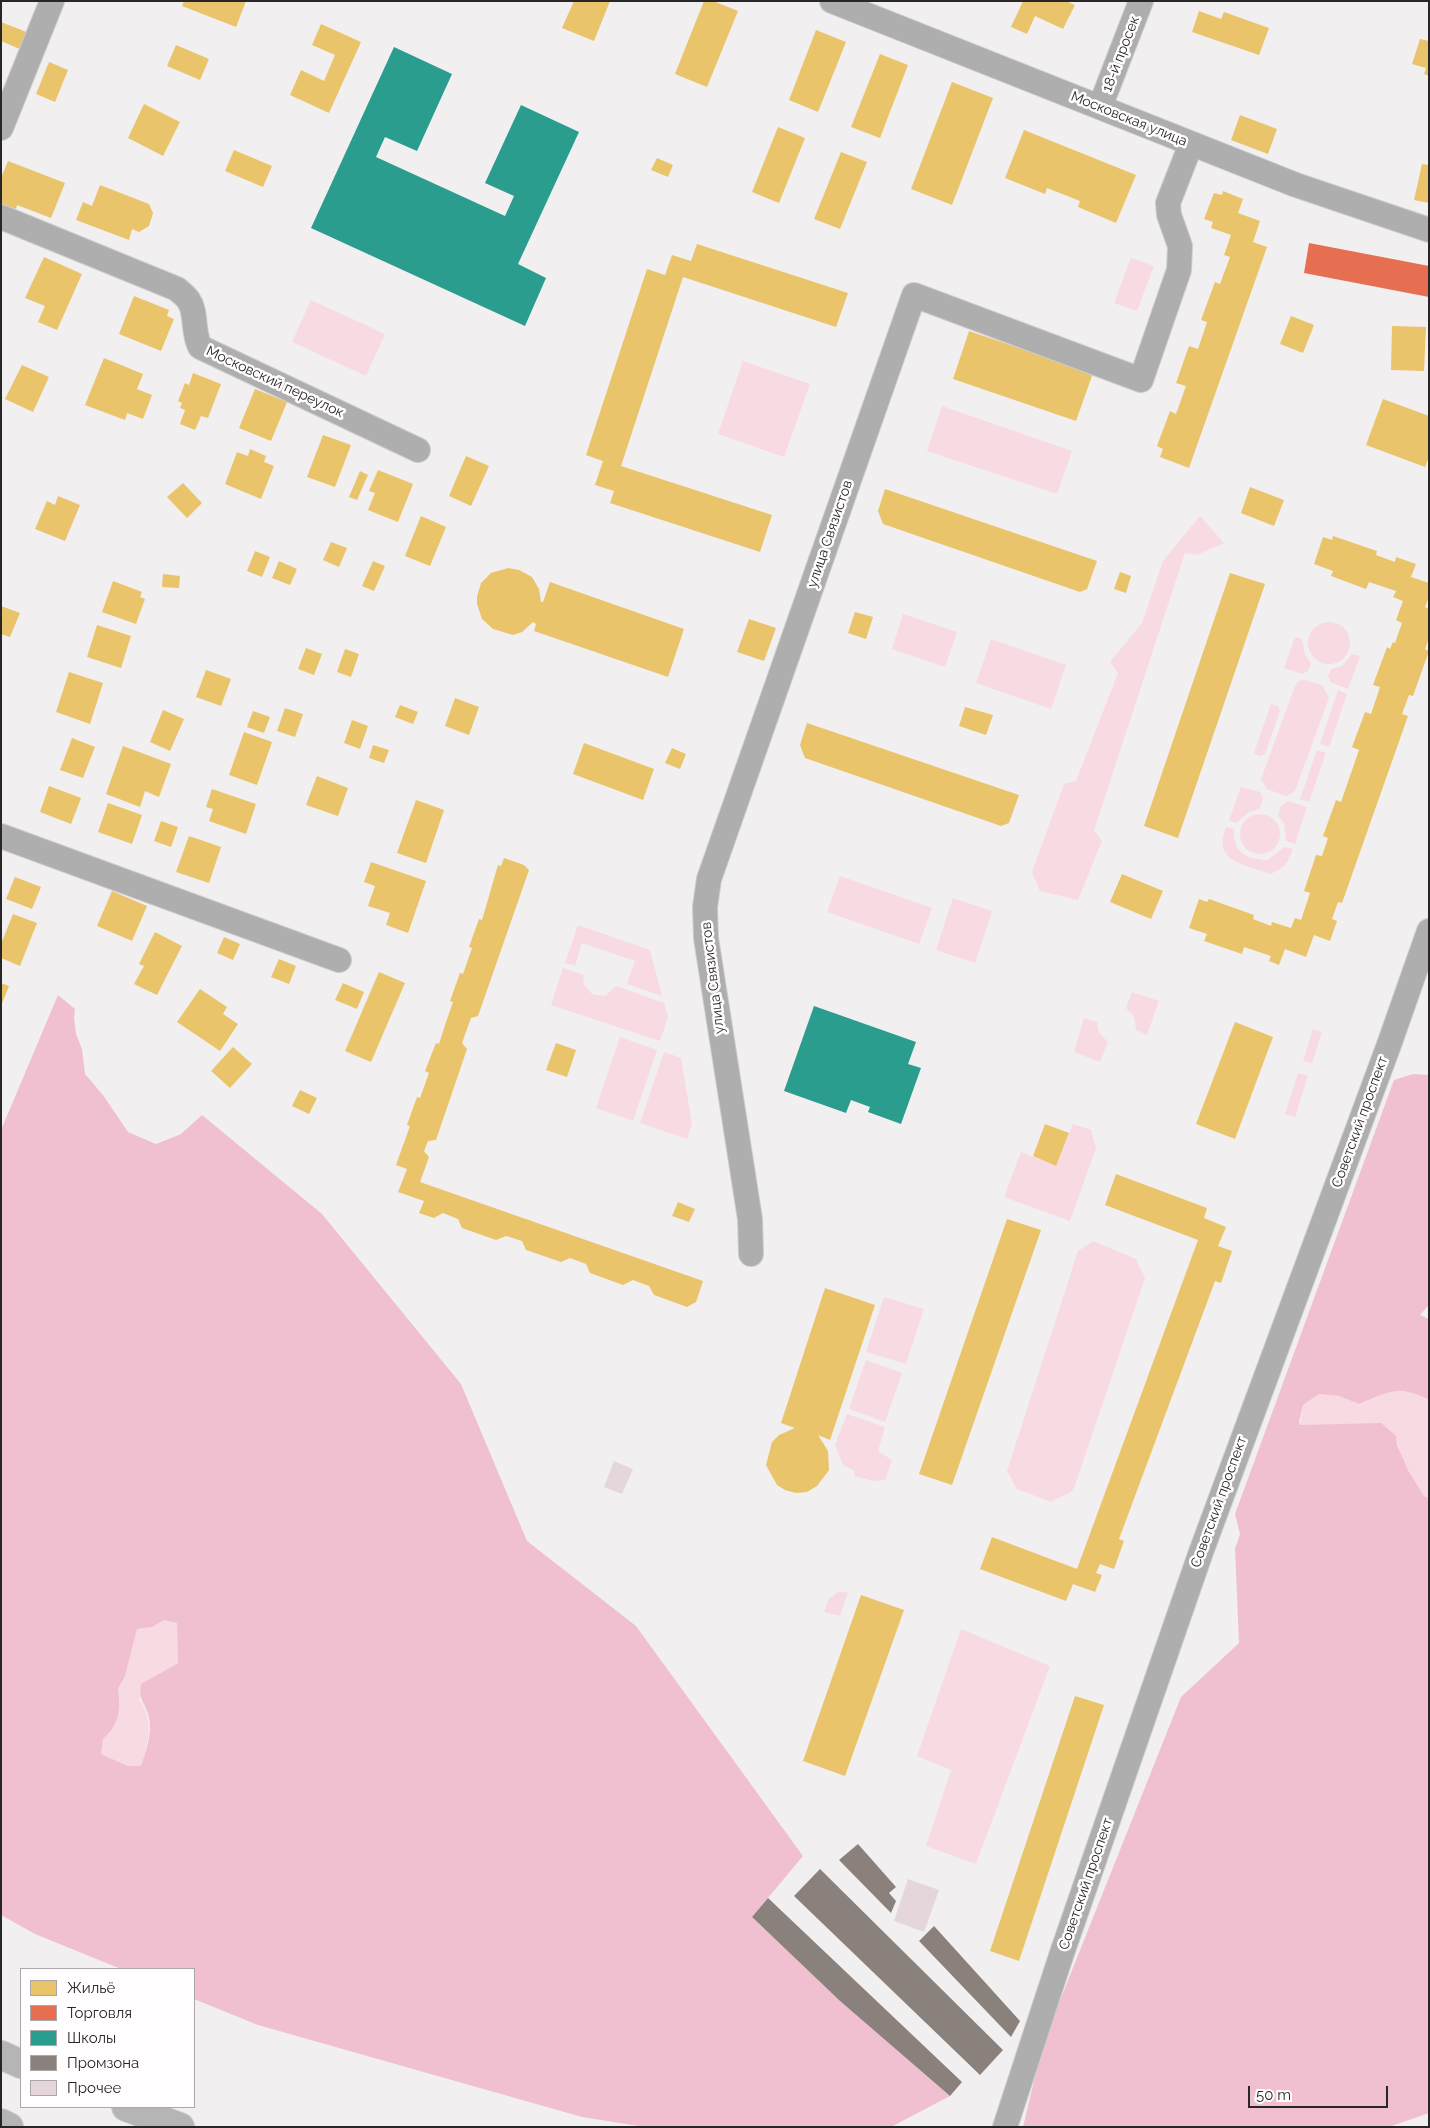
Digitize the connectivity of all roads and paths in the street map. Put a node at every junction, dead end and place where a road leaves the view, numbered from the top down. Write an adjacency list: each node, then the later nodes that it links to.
1 (52, 1): 5 (street)
2 (832, 1): 4 (street, Московская улица)
3 (1141, 1): 4 (street, 18-й просек)
4 (1100, 107): 6 (street, Московская улица)
5 (1, 128)
6 (1191, 144): 8 (street, Московская улица); 13 (street, улица Связистов)
7 (1, 217): 9 (street, Московский переулок)
8 (1429, 230)
9 (418, 450)
10 (1, 836): 12 (street)
11 (1429, 931): 20 (street, Советский проспект)
12 (339, 960)
13 (750, 1254)
14 (1, 2055): 15 (highway)
15 (20, 2064)
16 (129, 2108): 19 (highway)
17 (1, 2123): 18 (highway)
18 (9, 2127)
19 (180, 2127)
20 (1006, 2127)

